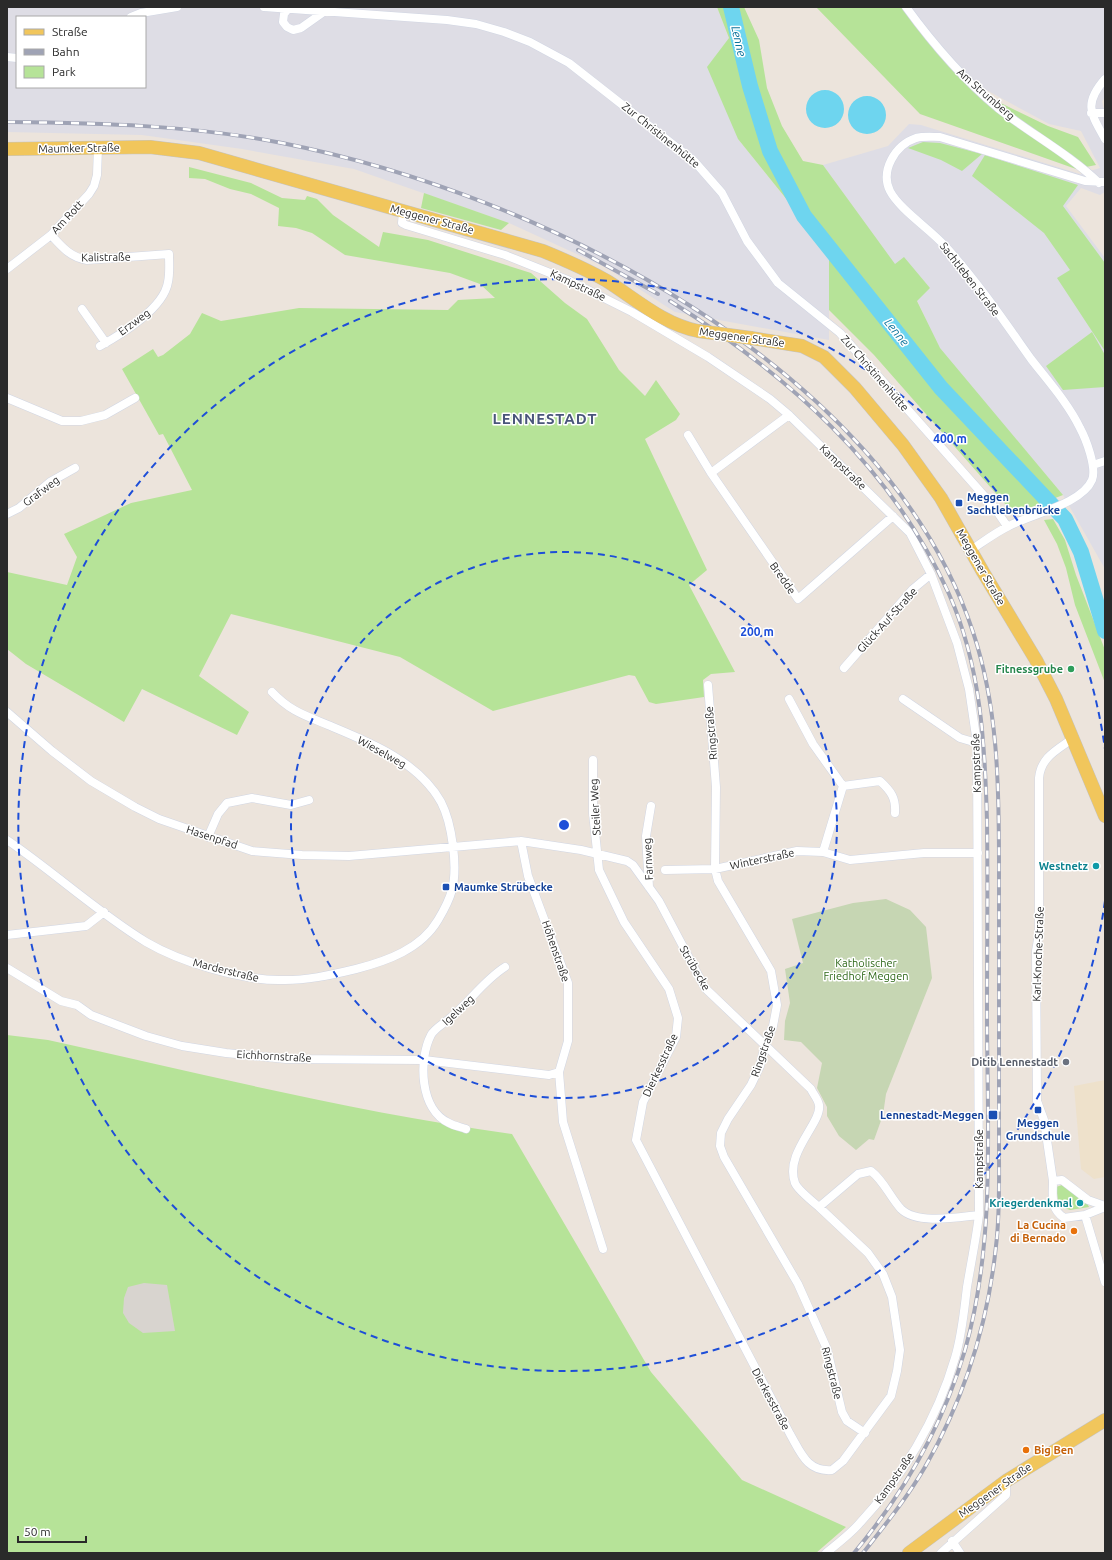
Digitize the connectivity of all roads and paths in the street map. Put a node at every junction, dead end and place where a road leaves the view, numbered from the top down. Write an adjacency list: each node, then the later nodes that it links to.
1 (177, 7): 6 (street)
2 (264, 7): 4 (street, Zur Christinenhütte)
3 (906, 7): 14 (street, Am Strumberg)
4 (288, 8): 5 (street, Zur Christinenhütte); 5 (street)
5 (325, 11): 30 (street, Zur Christinenhütte)
6 (133, 16)
7 (1105, 79): 8 (street)
8 (1091, 113): 9 (street); 10 (street)
9 (1105, 113)
10 (1105, 139)
11 (150, 147): 12 (main road, Maumker Straße); 15 (main road, Meggener Straße)
12 (98, 148): 13 (main road, Maumker Straße); 16 (street, Am Rott)
13 (7, 149)
14 (1102, 183): 25 (street, Sachtleben Straße)
15 (403, 212): 22 (street, Kampstraße); 31 (main road, Meggener Straße, bridge)
16 (51, 235): 17 (street, Kalistraße); 18 (street, Am Rott)
17 (169, 254): 19 (street, Erzweg)
18 (7, 269)
19 (82, 309)
20 (7, 398): 21 (street)
21 (134, 398)
22 (789, 415): 27 (street); 29 (street, Kampstraße)
23 (688, 434): 27 (street, Bredde)
24 (1105, 461): 25 (street)
25 (1093, 465): 30 (street, Sachtleben Straße)
26 (75, 468): 28 (street, Grafweg)
27 (711, 473): 29 (street, Bredde)
28 (7, 514)
29 (893, 516): 32 (street, Kampstraße)
30 (1007, 526): 31 (street, Sachtleben Straße)
31 (971, 550): 39 (main road, Meggener Straße)
32 (932, 574): 33 (street, Glück-Auf-Straße); 40 (street, Kampstraße)
33 (844, 668)
34 (708, 685): 54 (street, Ringstraße)
35 (272, 692): 50 (street, Wieselweg)
36 (789, 698): 42 (street)
37 (903, 699): 40 (street)
38 (7, 712): 47 (street, Hasenpfad)
39 (1072, 739): 46 (main road, Meggener Straße); 65 (street, Karl-Knoche-Straße)
40 (977, 743): 52 (street, Kampstraße)
41 (593, 760): 53 (street, Steiler Weg)
42 (843, 786): 45 (street); 51 (street)
43 (309, 800): 47 (street)
44 (651, 806): 56 (street, Farnweg)
45 (895, 813)
46 (1105, 816)
47 (208, 837): 50 (street, Hasenpfad)
48 (7, 840): 57 (street, Marderstraße)
49 (520, 841): 50 (street, Strübecke); 53 (street, Strübecke); 63 (street, Höhenstraße)
50 (453, 848): 57 (street, Marderstraße)
51 (822, 852): 52 (street, Winterstraße); 54 (street, Winterstraße)
52 (978, 852): 68 (street, Kampstraße)
53 (598, 854): 56 (street, Strübecke); 73 (street, Dierkesstraße)
54 (714, 869): 55 (street, Winterstraße); 61 (street, Ringstraße)
55 (665, 870)
56 (649, 888): 61 (street, Strübecke)
57 (104, 912): 58 (street)
58 (7, 935)
59 (505, 967): 62 (street, Igelweg)
60 (7, 968): 62 (street, Eichhornstraße)
61 (765, 1045): 66 (street, Strübecke); 73 (street, Ringstraße)
62 (424, 1060): 63 (street, Eichhornstraße); 64 (street, Igelweg)
63 (559, 1072): 70 (street, Höhenstraße)
64 (466, 1129)
65 (1053, 1181): 67 (street); 69 (street, Karl-Knoche-Straße)
66 (819, 1207): 68 (street); 73 (street, Dierkesstraße)
67 (1105, 1207): 69 (street, Karl-Knoche-Straße)
68 (979, 1215): 76 (street, Kampstraße)
69 (1085, 1215): 71 (street)
70 (603, 1249)
71 (1105, 1282)
72 (1105, 1420): 74 (main road, Meggener Straße)
73 (865, 1433)
74 (1006, 1481): 75 (street); 77 (main road, Meggener Straße)
75 (952, 1541): 78 (street); 79 (street)
76 (826, 1553)
77 (909, 1553)
78 (941, 1553)
79 (960, 1553)

